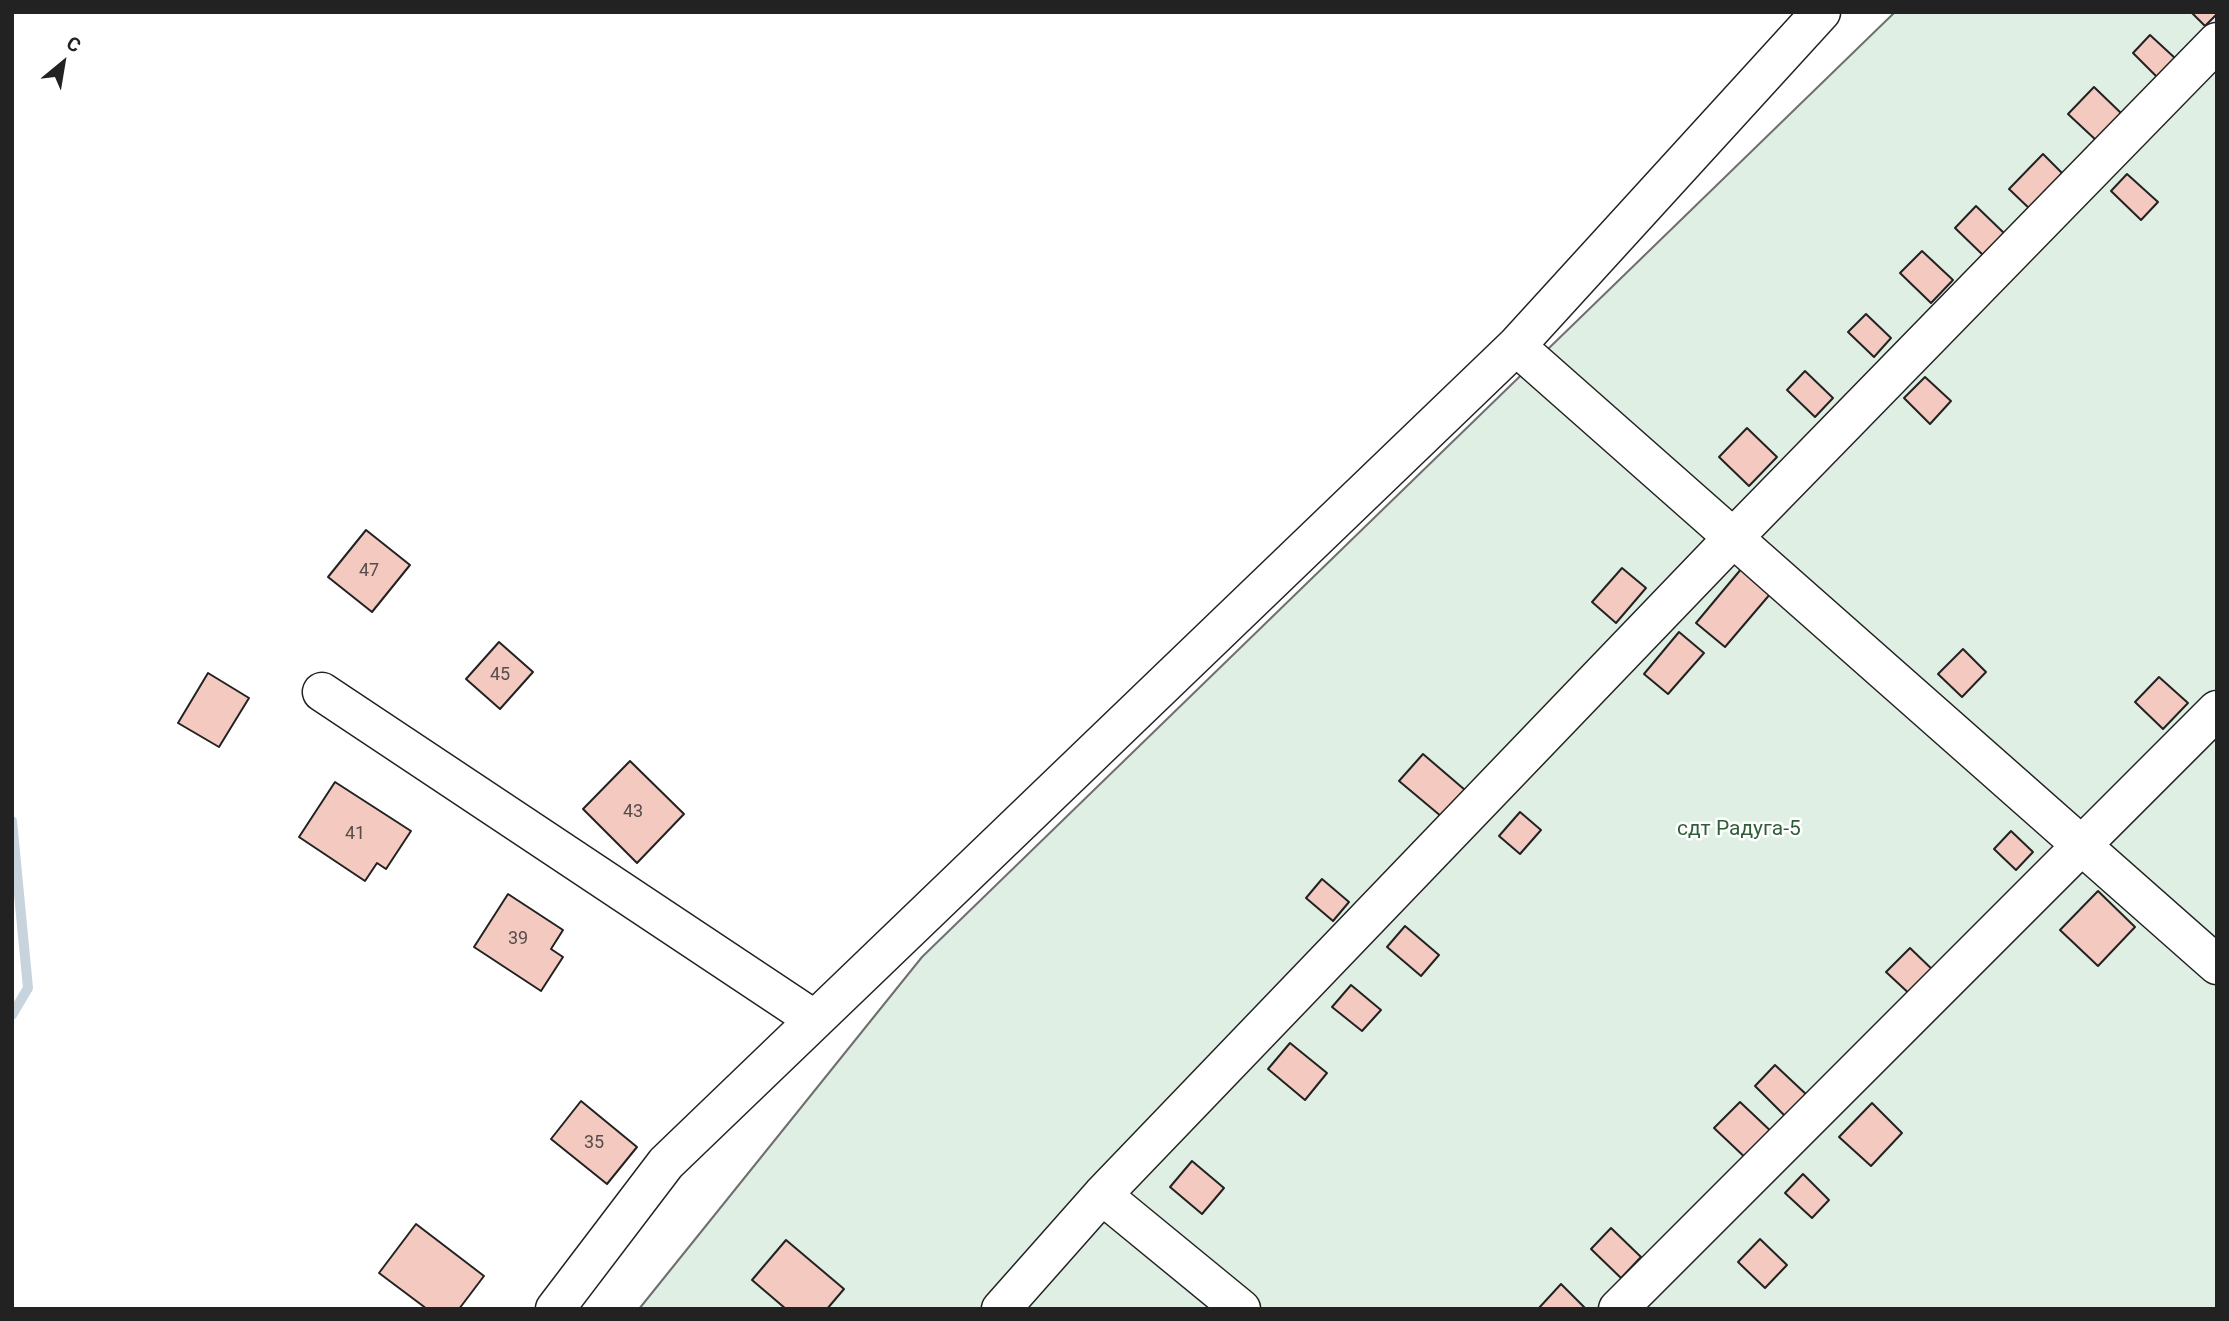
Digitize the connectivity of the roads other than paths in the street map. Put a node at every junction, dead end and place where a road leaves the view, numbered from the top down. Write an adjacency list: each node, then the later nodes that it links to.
1 (1821, 12): 3 (street)
2 (2217, 42): 4 (street)
3 (1516, 346): 4 (street); 9 (street)
4 (1733, 538): 7 (street); 10 (street)
5 (322, 692): 9 (street)
6 (2217, 710): 7 (street)
7 (2082, 846): 8 (street); 14 (street)
8 (2217, 965)
9 (815, 1020): 11 (street)
10 (1102, 1195): 12 (street); 13 (street)
11 (555, 1309)
12 (1001, 1309)
13 (1241, 1309)
14 (1618, 1309)

